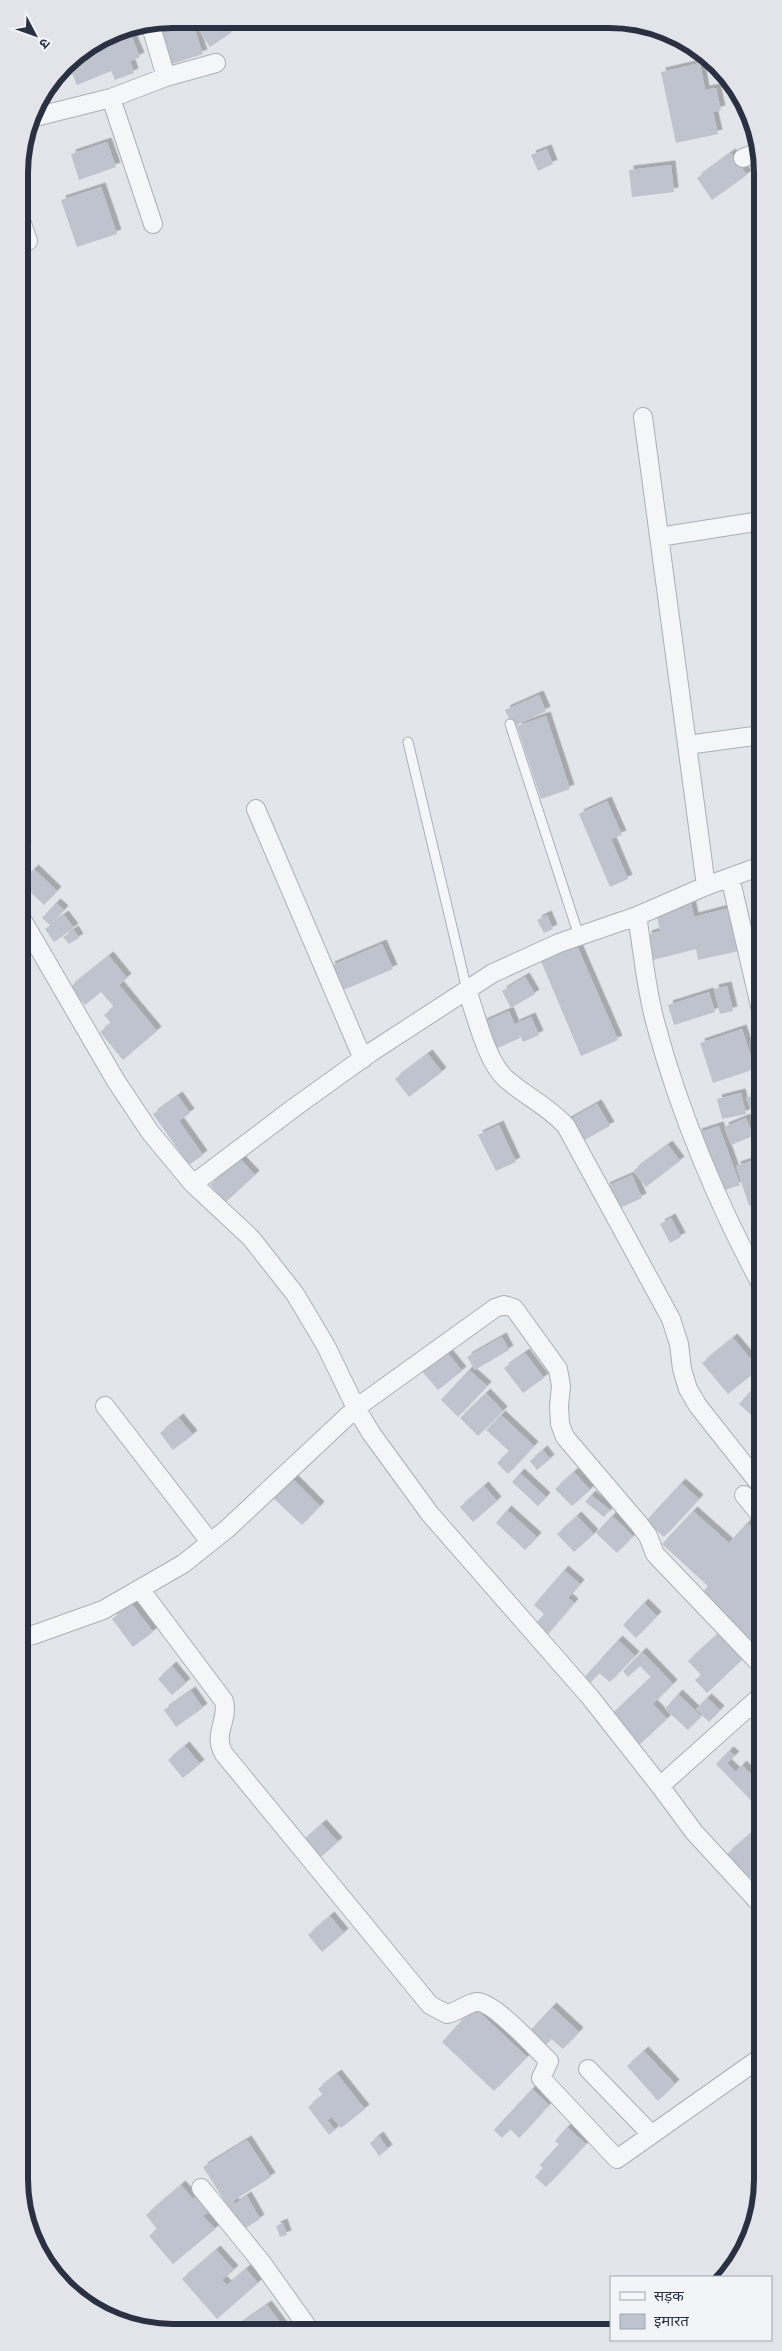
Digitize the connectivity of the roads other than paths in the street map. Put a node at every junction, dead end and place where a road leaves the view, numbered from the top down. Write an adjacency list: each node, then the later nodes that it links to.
1 (152, 29): 3 (street)
2 (216, 63): 3 (street)
3 (166, 77): 4 (street)
4 (111, 98): 5 (street); 8 (street)
5 (39, 116)
6 (753, 154): 7 (street)
7 (742, 158)
8 (153, 224)
9 (643, 417): 11 (street)
10 (754, 522): 11 (street)
11 (659, 537): 15 (street)
12 (510, 724): 22 (lane)
13 (754, 736): 15 (street)
14 (408, 742): 24 (lane)
15 (687, 745): 19 (street)
16 (256, 809): 25 (street)
17 (754, 868): 18 (street)
18 (730, 877): 19 (street); 23 (street)
19 (706, 886): 20 (street)
20 (637, 916): 22 (street); 27 (street)
21 (28, 929): 26 (street)
22 (579, 936): 24 (street)
23 (754, 980)
24 (467, 990): 25 (street); 30 (street)
25 (363, 1059): 26 (street)
26 (193, 1184): 29 (street)
27 (754, 1270)
28 (105, 1406): 33 (street)
29 (356, 1408): 33 (street); 36 (street); 38 (street)
30 (754, 1477)
31 (744, 1495): 32 (street)
32 (754, 1508)
33 (210, 1542): 34 (street)
34 (140, 1589): 35 (street); 42 (street)
35 (27, 1636)
36 (754, 1658)
37 (754, 1709): 38 (street)
38 (660, 1786): 39 (street)
39 (754, 1898)
40 (754, 2062): 42 (street)
41 (588, 2069): 42 (street)
42 (651, 2134)
43 (201, 2188): 44 (street)
44 (306, 2324)

